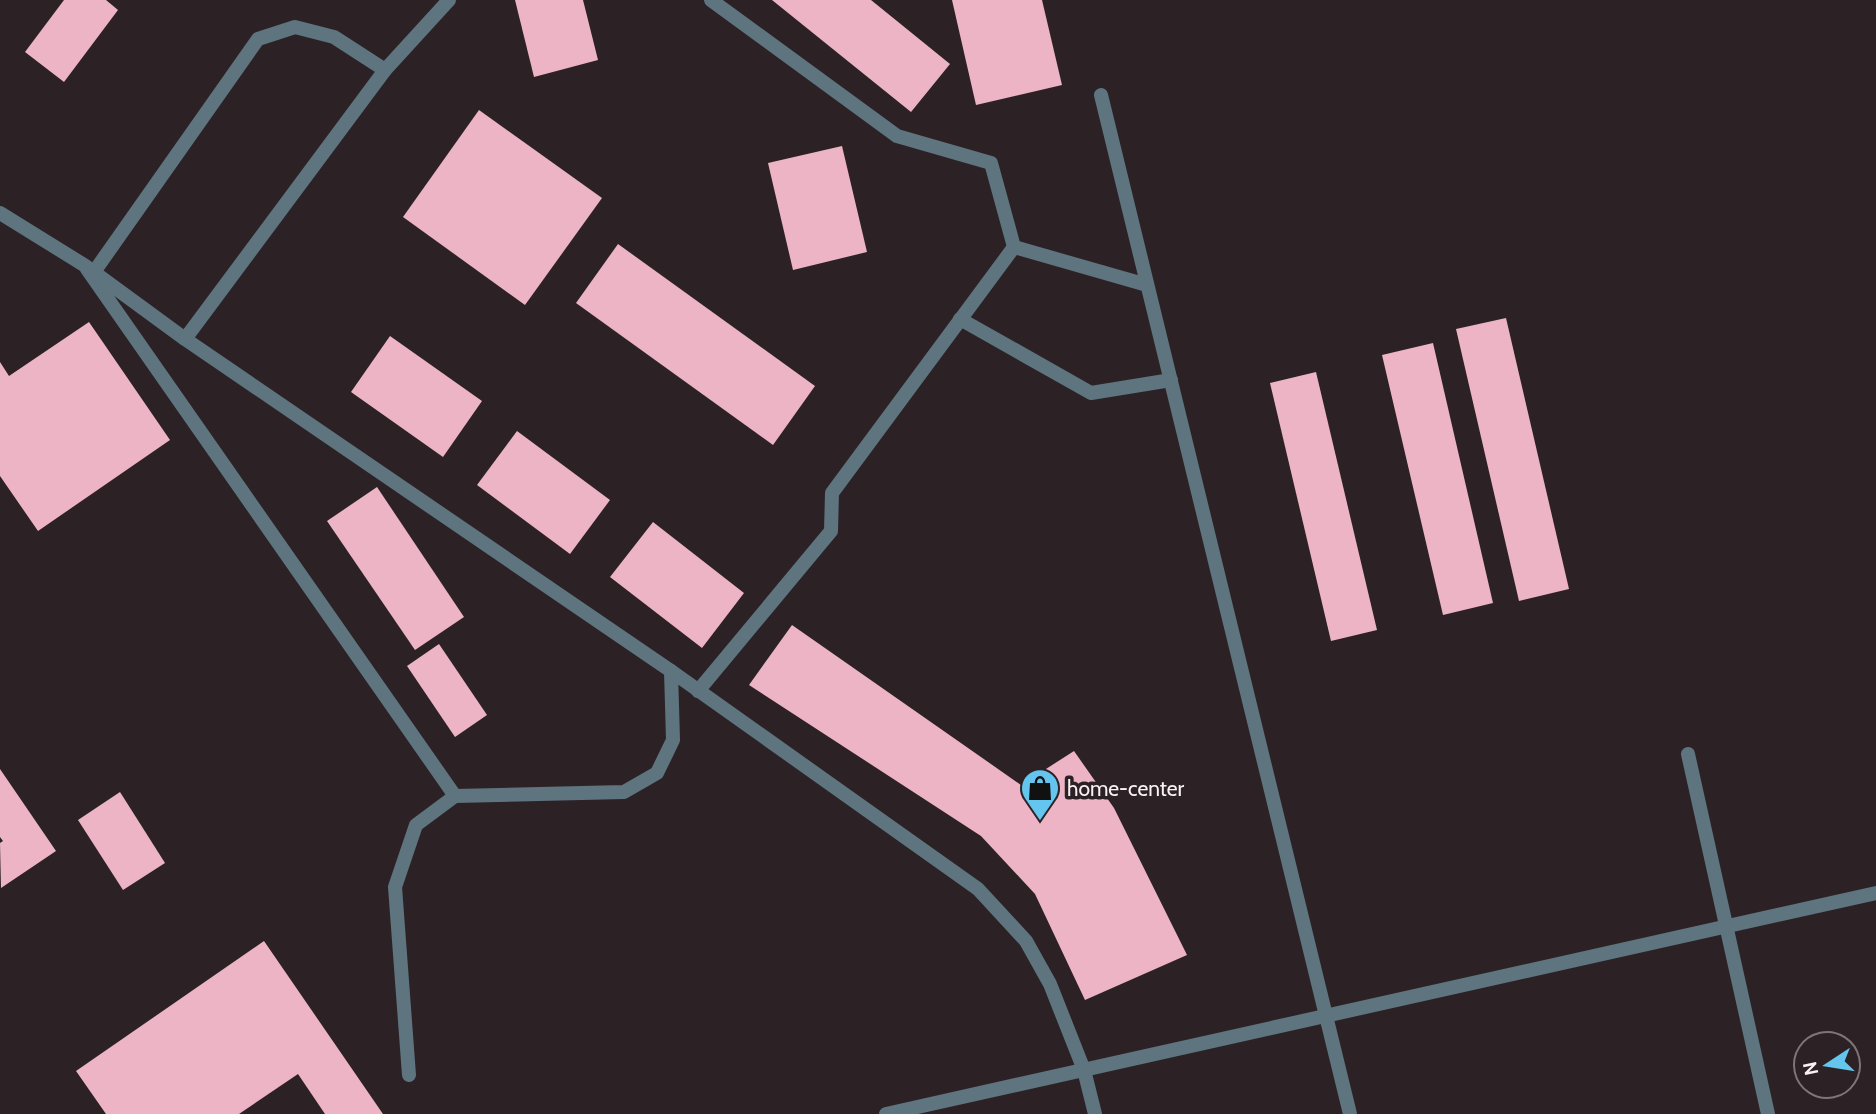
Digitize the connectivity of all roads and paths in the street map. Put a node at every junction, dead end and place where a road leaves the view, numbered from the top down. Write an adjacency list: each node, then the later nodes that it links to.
1 (449, 0): 3 (street)
2 (711, 0): 6 (street)
3 (385, 70): 7 (street); 10 (street)
4 (1101, 95): 8 (street)
5 (0, 213): 7 (street)
6 (1014, 247): 8 (street); 9 (street)
7 (89, 268): 10 (street); 15 (street)
8 (1147, 285): 11 (street)
9 (960, 319): 11 (street); 13 (street)
10 (185, 339): 12 (street)
11 (1171, 380): 18 (street)
12 (671, 671): 13 (street); 15 (street)
13 (698, 691): 19 (street)
14 (1688, 754): 17 (street)
15 (455, 796): 20 (street)
16 (1876, 893): 17 (street)
17 (1726, 927): 18 (street); 24 (street)
18 (1326, 1016): 19 (street); 23 (street)
19 (1084, 1070): 21 (street); 22 (street)
20 (409, 1075)
21 (886, 1114)
22 (1095, 1114)
23 (1350, 1114)
24 (1768, 1114)

